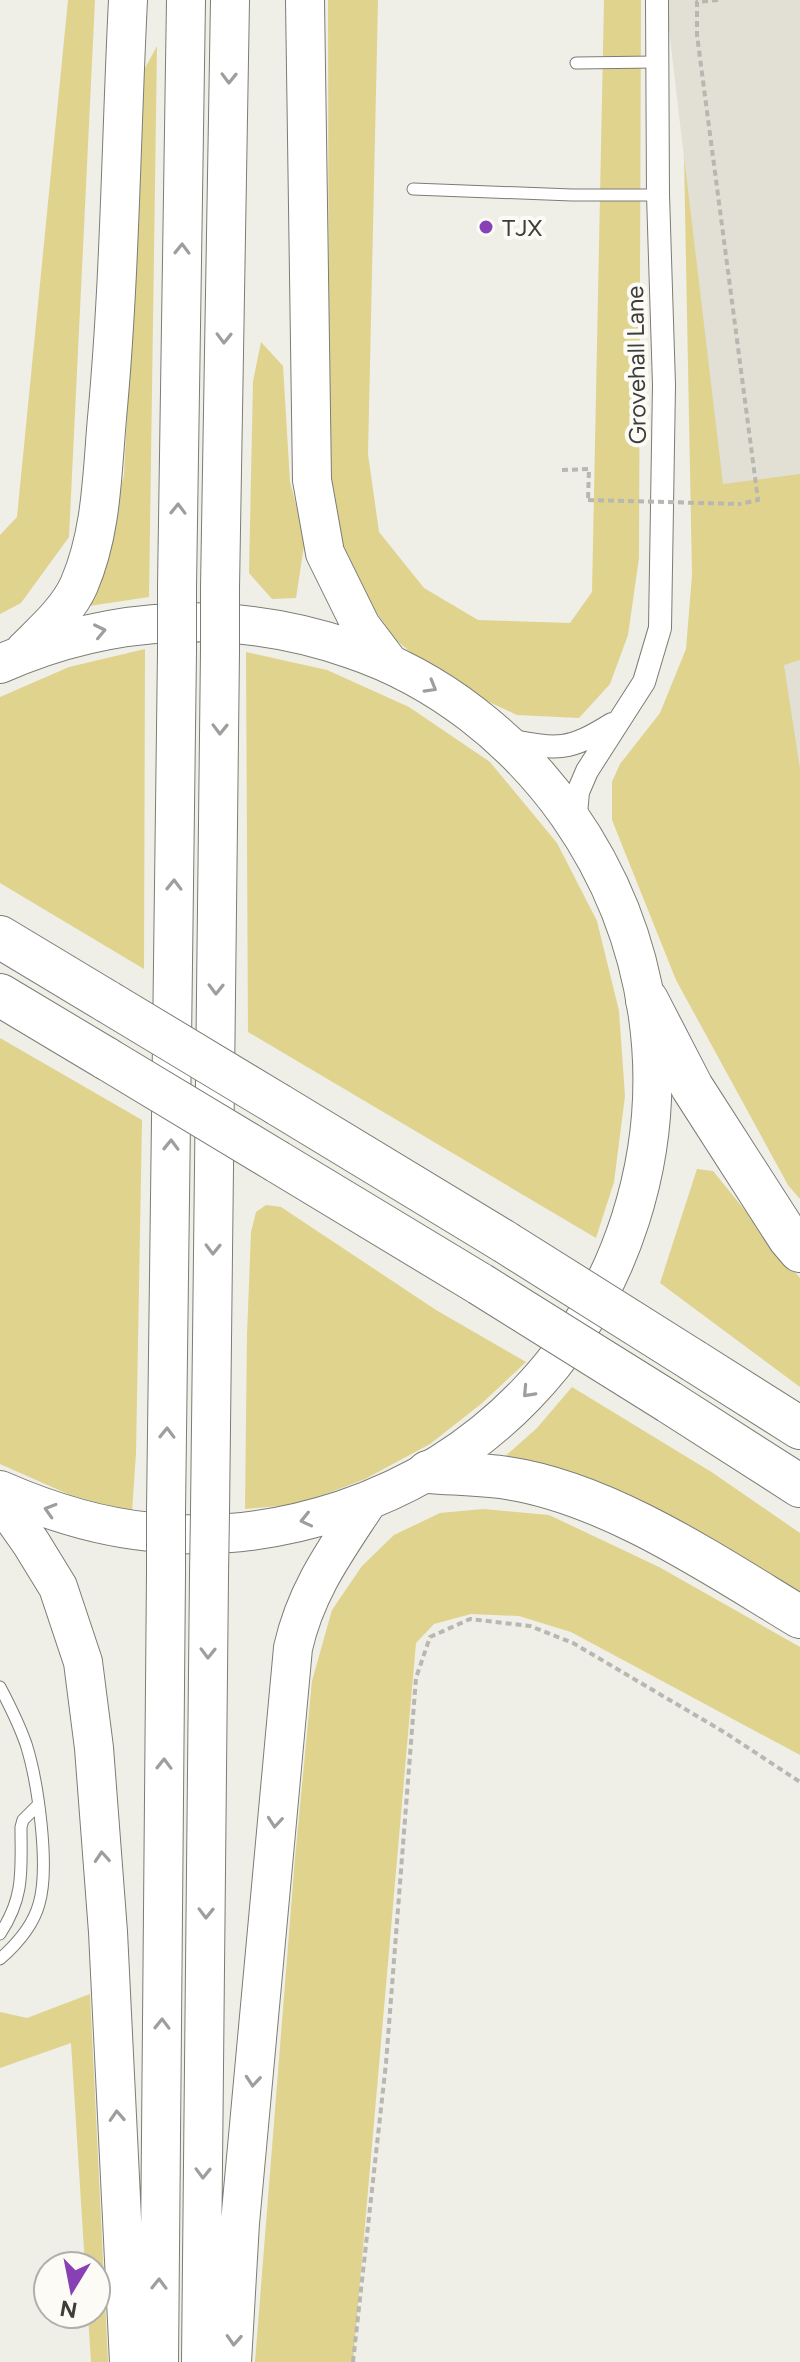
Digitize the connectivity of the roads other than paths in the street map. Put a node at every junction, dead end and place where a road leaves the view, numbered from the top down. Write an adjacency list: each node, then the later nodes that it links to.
1 (128, 0): 10 (highway)
2 (186, 0): 31 (highway, one-way to 2, bridge)
3 (230, 0): 32 (highway, one-way to 32, bridge)
4 (305, 0): 11 (highway)
5 (657, 0): 6 (street, Grovehall Lane)
6 (656, 62): 7 (lane); 9 (street, Grovehall Lane)
7 (576, 63)
8 (413, 189): 9 (lane)
9 (658, 195): 12 (street, Grovehall Lane)
10 (10, 660): 11 (highway, one-way to 11)
11 (389, 663): 13 (highway, one-way to 13)
12 (620, 719): 13 (street, Grovehall Lane); 14 (street, Grovehall Lane)
13 (502, 739): 14 (highway)
14 (575, 824): 17 (highway)
15 (0, 937): 19 (highway, bridge)
16 (0, 995): 21 (highway, bridge)
17 (647, 1000): 18 (highway); 20 (highway, one-way to 20)
18 (800, 1251)
19 (800, 1428)
20 (428, 1472): 24 (highway); 25 (highway)
21 (800, 1486)
22 (0, 1490): 24 (highway, one-way to 22)
23 (0, 1499): 30 (highway, one-way to 23)
24 (368, 1501): 33 (highway, one-way to 33)
25 (800, 1617)
26 (0, 1687): 27 (lane)
27 (37, 1806): 28 (lane); 29 (lane)
28 (0, 1934)
29 (0, 1959)
30 (129, 2362)
31 (159, 2362)
32 (201, 2362)
33 (232, 2362)

